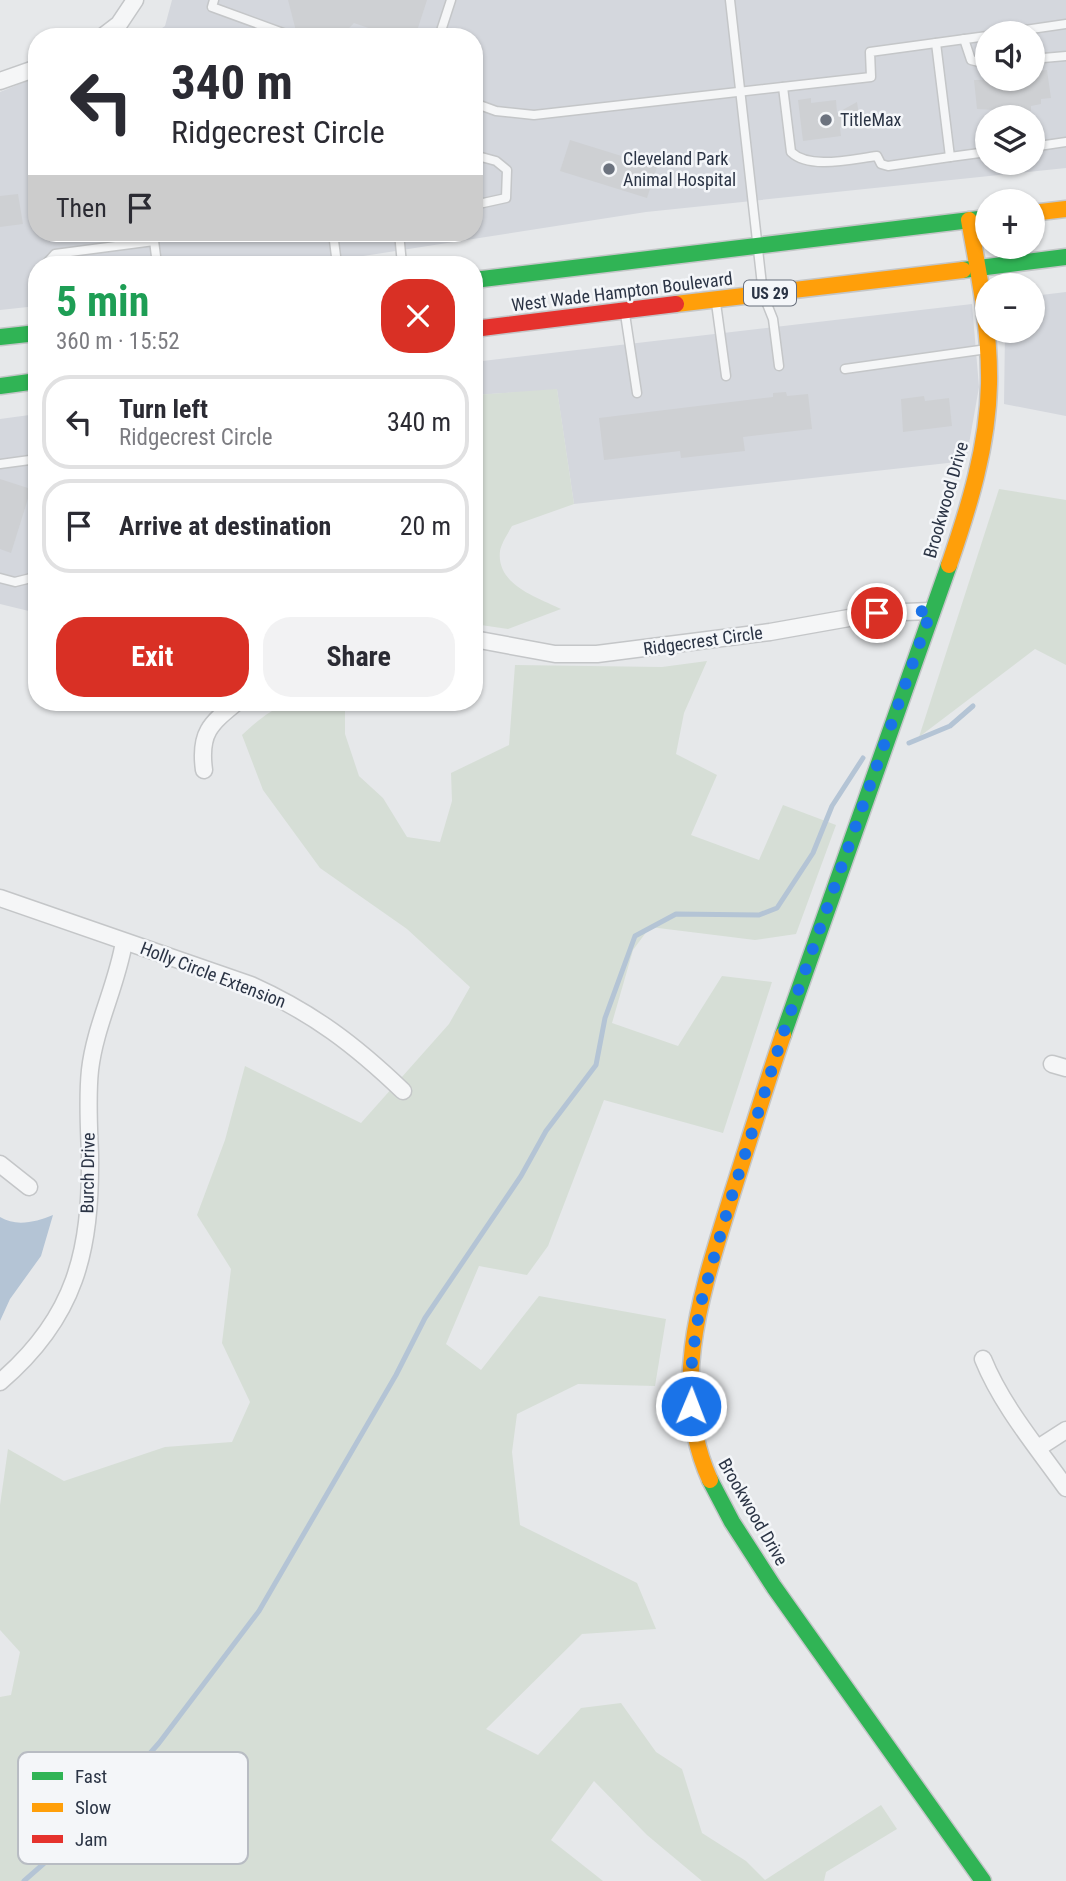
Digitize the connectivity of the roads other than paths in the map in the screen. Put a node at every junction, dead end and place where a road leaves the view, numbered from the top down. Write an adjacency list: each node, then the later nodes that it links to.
1 (135, 0): 7 (street)
2 (451, 0): 9 (lane)
3 (730, 0): 19 (lane)
4 (213, 4): 8 (lane)
5 (1066, 24): 6 (lane)
6 (1045, 27)
7 (122, 28)
8 (272, 28)
9 (442, 28)
10 (975, 38): 11 (lane)
11 (964, 39): 12 (lane); 15 (lane)
12 (936, 43): 18 (lane); 25 (lane)
13 (1066, 56): 14 (lane)
14 (1045, 58)
15 (975, 62)
16 (28, 71): 17 (street)
17 (0, 81)
18 (783, 87): 19 (lane); 25 (lane)
19 (740, 92): 20 (lane); 32 (lane)
20 (483, 106)
21 (1066, 142): 22 (lane)
22 (1045, 145)
23 (975, 154): 25 (lane)
24 (483, 157): 26 (lane)
25 (950, 157)
26 (483, 203)
27 (1066, 209): 28 (street)
28 (1045, 211)
29 (975, 219): 30 (street, West Wade Hampton Boulevard)
30 (969, 220): 32 (street, West Wade Hampton Boulevard); 35 (street, Brookwood Drive)
31 (124, 242): 33 (lane)
32 (757, 246): 36 (street, West Wade Hampton Boulevard); 37 (lane)
33 (53, 256)
34 (1066, 257): 35 (street, West Wade Hampton Boulevard / US 29)
35 (978, 268): 37 (street, West Wade Hampton Boulevard / US 29); 43 (street, Brookwood Drive)
36 (483, 279)
37 (763, 294): 38 (street, West Wade Hampton Boulevard / US 29); 44 (lane)
38 (716, 300): 39 (street, West Wade Hampton Boulevard / US 29); 46 (lane)
39 (624, 311): 40 (street, West Wade Hampton Boulevard / US 29); 49 (lane)
40 (483, 328)
41 (28, 334): 42 (street)
42 (0, 337)
43 (987, 349): 45 (lane); 54 (street, Brookwood Drive)
44 (779, 366)
45 (845, 369)
46 (726, 376)
47 (28, 382): 48 (street)
48 (0, 386)
49 (637, 393)
50 (28, 460): 51 (lane)
51 (0, 464)
52 (0, 578): 53 (lane)
53 (28, 579)
54 (931, 611): 55 (street, Ridgecrest Circle); 68 (street, Brookwood Drive)
55 (483, 641)
56 (228, 711): 57 (street)
57 (204, 770)
58 (0, 898): 59 (street, Holly Circle Extension)
59 (124, 942): 60 (street, Holly Circle Extension); 64 (street, Burch Drive)
60 (403, 1091)
61 (0, 1164): 62 (street)
62 (29, 1187)
63 (983, 1359): 66 (street)
64 (0, 1382)
65 (1066, 1430): 66 (street)
66 (1038, 1448): 67 (street)
67 (1066, 1488)
68 (983, 1881)

